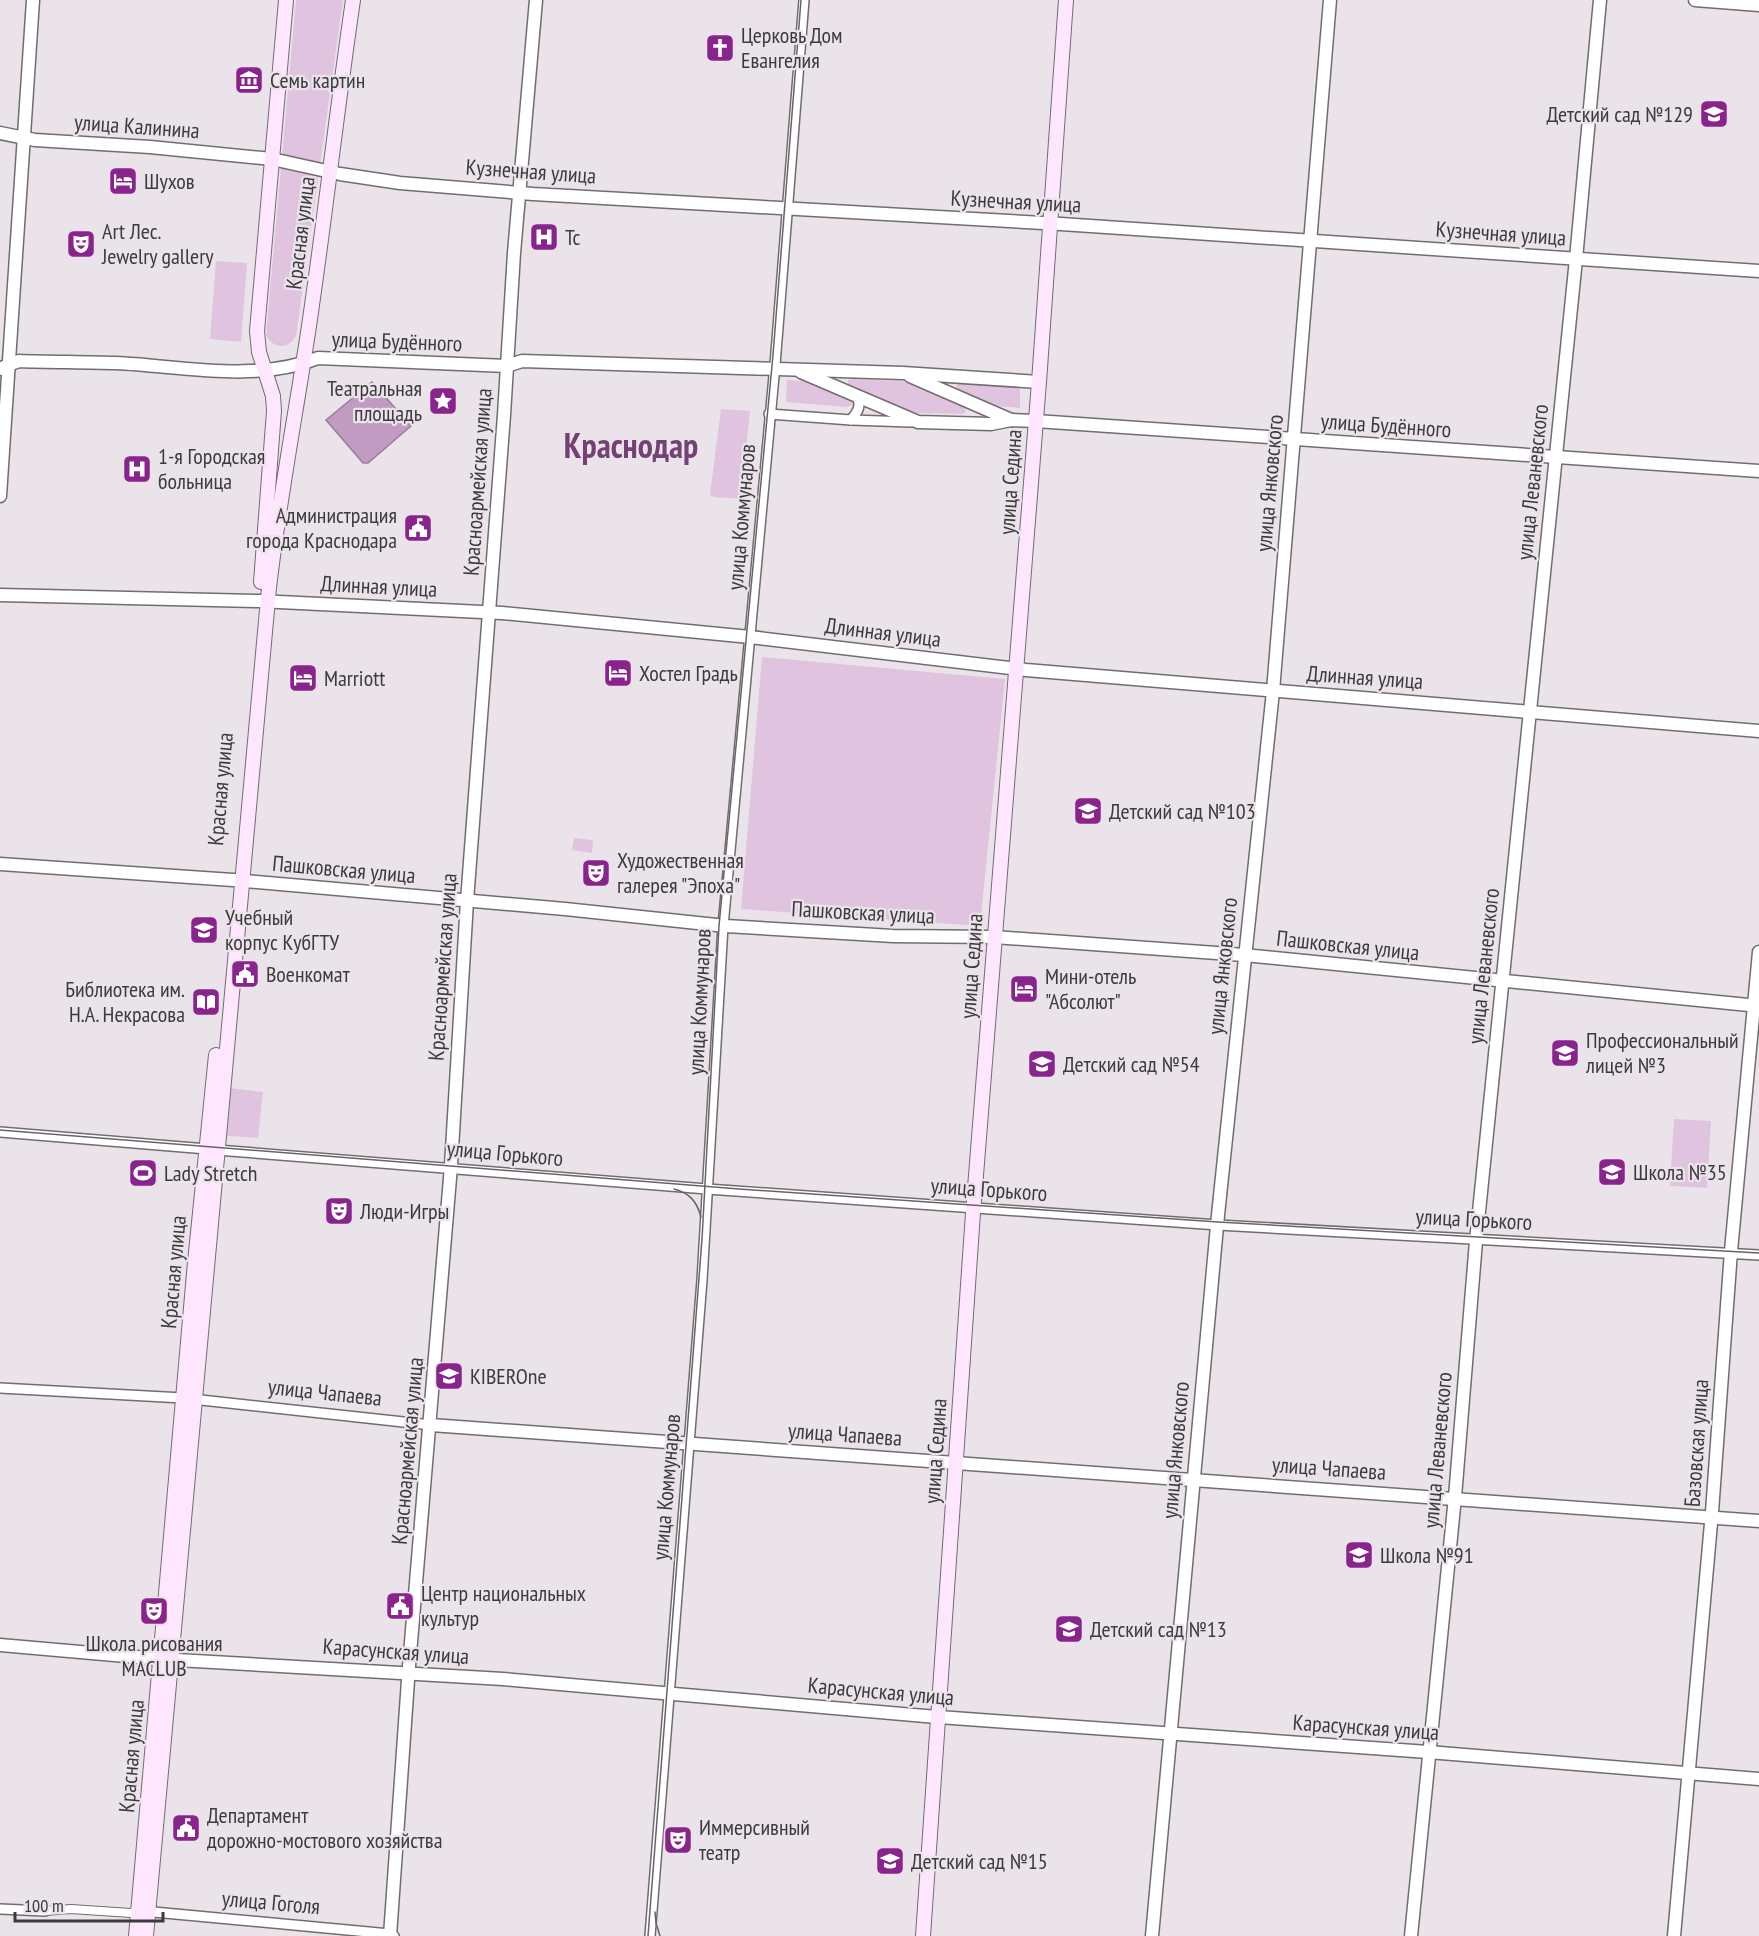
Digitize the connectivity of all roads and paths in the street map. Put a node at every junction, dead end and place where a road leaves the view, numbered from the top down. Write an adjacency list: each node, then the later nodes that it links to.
1 (33, 0): 12 (street)
2 (286, 0): 13 (main road, Красная улица)
3 (353, 0): 14 (main road, Красная улица)
4 (536, 0): 15 (street, Красноармейская улица)
5 (804, 0): 16 (street, улица Коммунаров)
6 (1066, 0): 17 (main road, улица Седина)
7 (1330, 0): 18 (street, улица Янковского)
8 (1600, 0): 19 (street, улица Леваневского)
9 (1695, 0): 10 (street)
10 (1759, 5)
11 (0, 133): 12 (street, улица Калинина)
12 (23, 138): 13 (street, улица Калинина); 23 (street)
13 (272, 159): 14 (street, Кузнечная улица); 26 (main road, Красная улица)
14 (328, 171): 15 (street, Кузнечная улица); 21 (main road, Красная улица)
15 (520, 192): 16 (street, Кузнечная улица); 22 (street, Красноармейская улица)
16 (788, 209): 17 (street, Кузнечная улица); 24 (street, улица Коммунаров)
17 (1051, 224): 18 (street, Кузнечная улица); 28 (main road, улица Седина)
18 (1310, 242): 19 (street, Кузнечная улица); 35 (street, улица Янковского)
19 (1576, 259): 20 (street, Кузнечная улица); 36 (street, улица Леваневского)
20 (1759, 271)
21 (302, 365): 22 (street, улица Будённого); 26 (street, улица Будённого); 39 (main road, Красная улица)
22 (507, 366): 24 (street, улица Будённого); 43 (street, Красноармейская улица)
23 (4, 367): 26 (street, улица Будённого); 40 (street)
24 (773, 368): 25 (street, улица Будённого); 30 (street, улица Коммунаров)
25 (795, 369): 27 (street, улица Будённого); 29 (street, улица Будённого)
26 (263, 370): 37 (main road, Красная улица)
27 (903, 373): 28 (street, улица Будённого); 32 (street, улица Будённого)
28 (1039, 382): 33 (main road, улица Седина)
29 (857, 397): 31 (street); 34 (street, улица Будённого)
30 (769, 414): 31 (street, улица Будённого); 44 (street, улица Коммунаров)
31 (851, 420): 34 (street, улица Будённого)
32 (1011, 420): 33 (street, улица Будённого); 34 (street, улица Будённого)
33 (1036, 421): 35 (street, улица Будённого); 45 (main road, улица Седина)
34 (918, 422)
35 (1294, 440): 36 (street, улица Будённого); 46 (street, улица Янковского)
36 (1556, 458): 38 (street, улица Будённого); 47 (street, улица Леваневского)
37 (269, 469): 39 (street); 42 (main road, Красная улица)
38 (1759, 471)
39 (287, 472): 42 (main road, Красная улица)
40 (0, 496)
41 (0, 595): 42 (street, Длинная улица)
42 (263, 601): 43 (street, Длинная улица); 50 (main road, Красная улица)
43 (489, 613): 44 (street, Длинная улица); 51 (street, Красноармейская улица)
44 (750, 637): 45 (street, Длинная улица); 52 (street, улица Коммунаров)
45 (1017, 669): 46 (street, Длинная улица); 53 (main road, улица Седина)
46 (1273, 692): 47 (street, Длинная улица); 55 (street, улица Янковского)
47 (1530, 711): 48 (street, Длинная улица); 56 (street, улица Леваневского)
48 (1759, 731)
49 (0, 864): 50 (street, Пашковская улица)
50 (238, 880): 51 (street, Пашковская улица); 59 (main road, Красная улица)
51 (467, 901): 52 (street, Пашковская улица); 60 (street, Красноармейская улица)
52 (723, 926): 53 (street, Пашковская улица); 61 (street, улица Коммунаров)
53 (994, 936): 55 (street, Пашковская улица); 62 (main road, улица Седина)
54 (1759, 952): 57 (street, Базовская улица)
55 (1244, 956): 56 (street, Пашковская улица); 63 (street, улица Янковского)
56 (1503, 982): 57 (street, Пашковская улица); 64 (street, улица Леваневского)
57 (1756, 1006): 65 (street, Базовская улица)
58 (0, 1132): 59 (street, улица Горького)
59 (212, 1150): 60 (street, улица Горького); 68 (main road, Красная улица)
60 (451, 1168): 61 (street, улица Горького); 69 (street, Красноармейская улица)
61 (707, 1189): 62 (street, улица Горького); 70 (street, улица Коммунаров)
62 (973, 1208): 63 (street, улица Горького); 71 (main road, улица Седина)
63 (1218, 1225): 64 (street, улица Горького); 72 (street, улица Янковского)
64 (1477, 1239): 65 (street, улица Горького); 73 (street, улица Леваневского)
65 (1731, 1254): 66 (street, улица Горького); 74 (street, Базовская улица)
66 (1759, 1255)
67 (0, 1388): 68 (street, улица Чапаева)
68 (188, 1398): 69 (street, улица Чапаева); 77 (main road, Красная улица)
69 (430, 1425): 70 (street, улица Чапаева); 78 (street, Красноармейская улица)
70 (690, 1444): 71 (street, улица Чапаева); 79 (street, улица Коммунаров)
71 (956, 1462): 72 (street, улица Чапаева); 80 (main road, улица Седина)
72 (1193, 1480): 73 (street, улица Чапаева); 81 (street, улица Янковского)
73 (1455, 1497): 74 (street, улица Чапаева); 82 (street, улица Леваневского)
74 (1712, 1517): 75 (street, улица Чапаева); 83 (street, Базовская улица)
75 (1759, 1521)
76 (0, 1645): 77 (street, Карасунская улица)
77 (165, 1659): 78 (street, Карасунская улица); 87 (main road, Красная улица)
78 (409, 1672): 79 (street, Карасунская улица); 88 (street, Красноармейская улица)
79 (669, 1694): 80 (street, Карасунская улица); 91 (street, улица Коммунаров)
80 (937, 1717): 81 (street, Карасунская улица); 92 (main road, улица Седина)
81 (1170, 1733): 82 (street, Карасунская улица); 93 (street, улица Янковского)
82 (1428, 1752): 83 (street, Карасунская улица); 94 (street, улица Леваневского)
83 (1688, 1773): 84 (street, Карасунская улица); 95 (street, Базовская улица)
84 (1759, 1779)
85 (0, 1909): 86 (street, улица Гоголя)
86 (45, 1911): 87 (street, улица Гоголя)
87 (143, 1911): 88 (street, улица Гоголя); 89 (main road, Красная улица); 90 (main road, Красная улица)
88 (391, 1935)
89 (136, 1936)
90 (146, 1936)
91 (650, 1936)
92 (923, 1936)
93 (1152, 1936)
94 (1411, 1936)
95 (1674, 1936)

